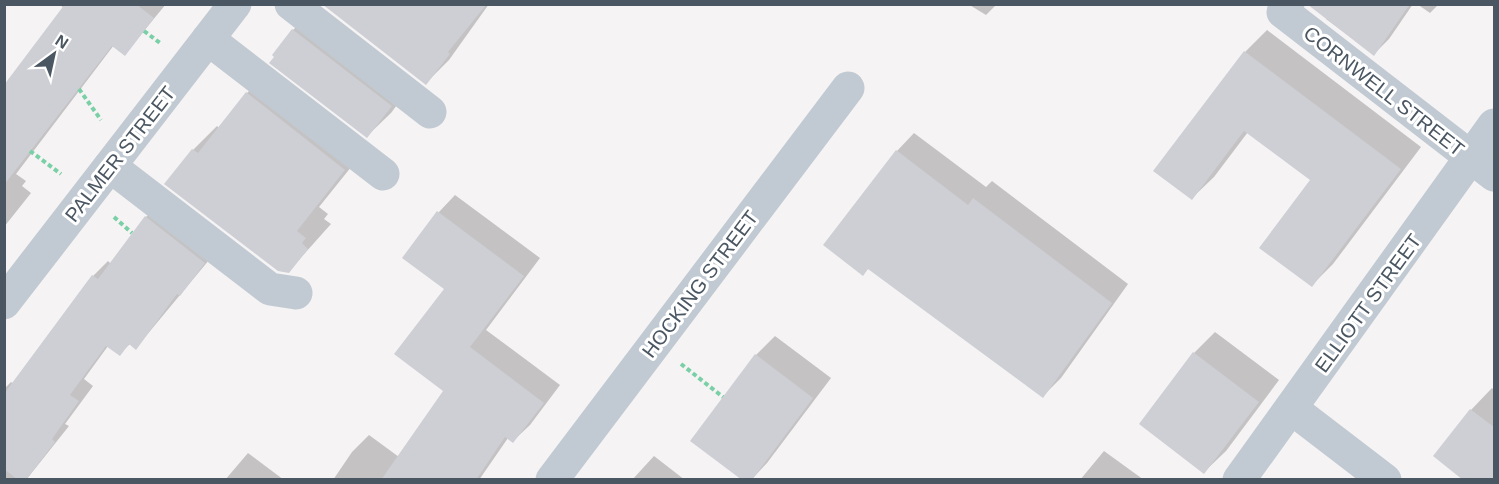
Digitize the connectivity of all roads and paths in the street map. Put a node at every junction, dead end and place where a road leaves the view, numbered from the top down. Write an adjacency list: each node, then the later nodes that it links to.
1 (235, 4): 5 (street, PALMER STREET)
2 (291, 4): 9 (street)
3 (1288, 4): 14 (street, CORNWELL STREET)
4 (144, 31): 6 (path)
5 (208, 39): 13 (street, PALMER STREET); 15 (street)
6 (162, 44)
7 (848, 88): 24 (street, HOCKING STREET)
8 (79, 89): 10 (path)
9 (430, 112)
10 (104, 123)
11 (1494, 125): 14 (street, ELLIOTT STREET)
12 (30, 151): 16 (path)
13 (110, 166): 19 (street); 20 (street, PALMER STREET)
14 (1483, 166): 23 (street, ELLIOTT STREET)
15 (384, 174)
16 (70, 181)
17 (109, 214): 18 (path)
18 (132, 233)
19 (296, 293)
20 (4, 303)
21 (677, 361): 22 (path)
22 (723, 397)
23 (1291, 408): 25 (street, ELLIOTT STREET); 26 (street)
24 (552, 480)
25 (1239, 480)
26 (1385, 480)

